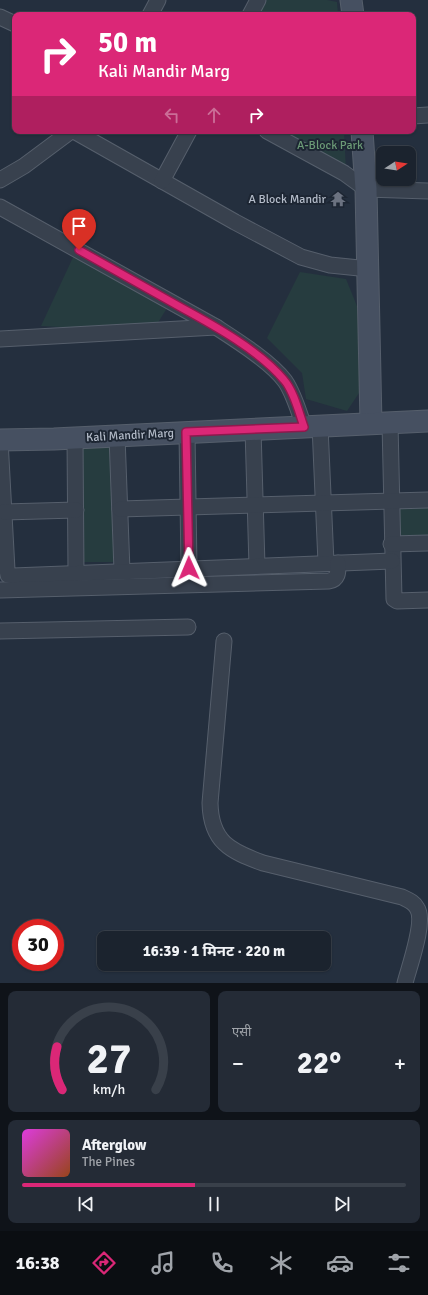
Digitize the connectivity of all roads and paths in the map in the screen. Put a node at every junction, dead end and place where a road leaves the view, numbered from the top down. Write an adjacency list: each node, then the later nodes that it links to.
1 (158, 0): 4 (street)
2 (258, 0): 5 (street)
3 (351, 0): 6 (street)
4 (152, 12)
5 (252, 12)
6 (352, 12)
7 (0, 17): 8 (street)
8 (12, 23)
9 (428, 115): 10 (street)
10 (416, 116)
11 (68, 134): 16 (street)
12 (77, 134): 17 (street)
13 (186, 134): 17 (street)
14 (272, 134): 18 (street)
15 (362, 134): 18 (street)
16 (0, 180)
17 (162, 181): 21 (street)
18 (366, 188): 19 (street); 21 (street)
19 (428, 191)
20 (0, 207): 22 (street)
21 (369, 269): 25 (street)
22 (216, 327): 23 (street); 26 (street)
23 (0, 339)
24 (428, 421): 25 (street, Kali Mandir Marg)
25 (380, 423): 26 (street, Kali Mandir Marg); 32 (street)
26 (312, 426): 27 (street, Kali Mandir Marg); 34 (street)
27 (253, 429): 28 (street, Kali Mandir Marg); 35 (street)
28 (186, 432): 29 (street, Kali Mandir Marg); 36 (street)
29 (118, 436): 30 (street, Kali Mandir Marg); 37 (street)
30 (75, 438): 31 (street, Kali Mandir Marg); 38 (street)
31 (0, 440): 39 (street)
32 (391, 500): 33 (street); 34 (street); 42 (street)
33 (428, 500)
34 (324, 502): 35 (street); 44 (street)
35 (255, 504): 36 (street); 45 (street)
36 (188, 507): 37 (street); 46 (street)
37 (120, 509): 47 (street)
38 (76, 510): 39 (street); 48 (street)
39 (4, 512): 40 (street)
40 (3, 539): 48 (street)
41 (428, 543): 42 (street)
42 (392, 544): 43 (street)
43 (392, 561): 44 (street); 50 (street)
44 (332, 563): 45 (street); 49 (street)
45 (257, 566): 46 (street)
46 (189, 568): 47 (street)
47 (122, 571): 48 (street)
48 (76, 573)
49 (0, 590)
50 (428, 600)
51 (188, 627): 52 (street)
52 (0, 630)
53 (224, 641): 54 (street)
54 (405, 983)

